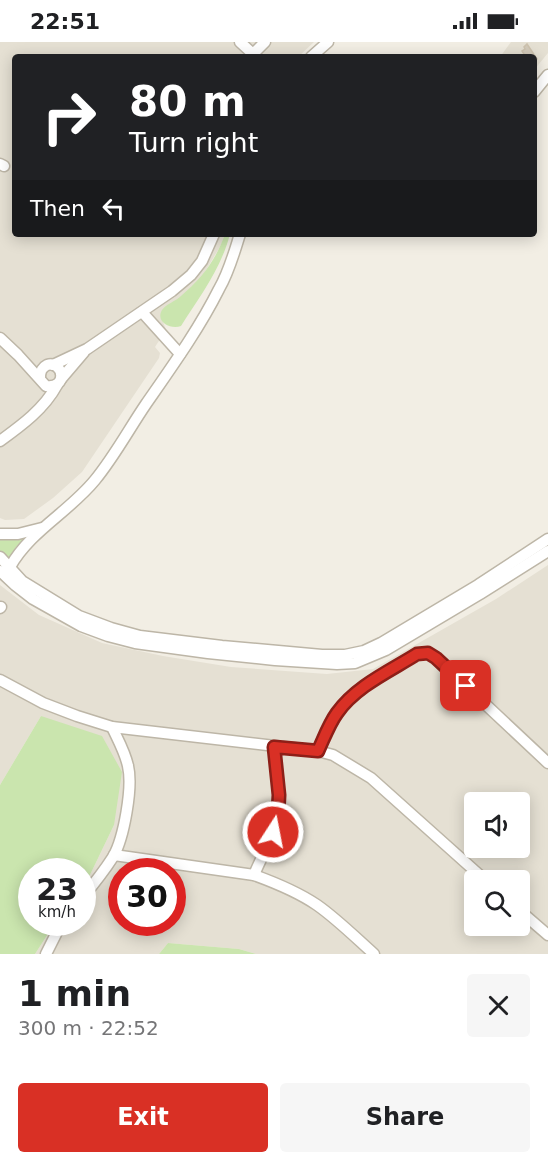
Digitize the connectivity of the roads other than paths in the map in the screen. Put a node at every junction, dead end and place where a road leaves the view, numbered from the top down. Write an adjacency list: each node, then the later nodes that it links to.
1 (240, 42): 4 (street)
2 (265, 42): 5 (street)
3 (328, 42): 6 (street)
4 (249, 54)
5 (253, 54)
6 (314, 54)
7 (548, 75): 8 (street)
8 (537, 88)
9 (213, 237): 11 (street)
10 (239, 237): 14 (street)
11 (142, 312): 13 (street); 14 (street)
12 (0, 338): 15 (street)
13 (87, 349): 16 (street); 18 (street)
14 (180, 354): 21 (street)
15 (18, 355): 16 (street); 17 (street)
16 (49, 365): 17 (street); 18 (street)
17 (41, 380): 18 (street); 19 (street)
18 (59, 382): 19 (street)
19 (40, 408): 20 (street)
20 (0, 441)
21 (42, 528): 22 (street); 26 (street)
22 (0, 534)
23 (548, 539): 26 (street)
24 (548, 551): 26 (street)
25 (0, 557): 26 (street)
26 (5, 569)
27 (0, 680): 28 (street)
28 (112, 727): 29 (street); 32 (street)
29 (274, 747): 30 (street); 34 (street)
30 (318, 751): 31 (street); 33 (street)
31 (548, 763)
32 (114, 855): 34 (street); 35 (street)
33 (474, 870)
34 (254, 875): 40 (street)
35 (96, 879)
36 (530, 919): 37 (street)
37 (548, 935)
38 (55, 936): 39 (street)
39 (46, 954)
40 (374, 954)

